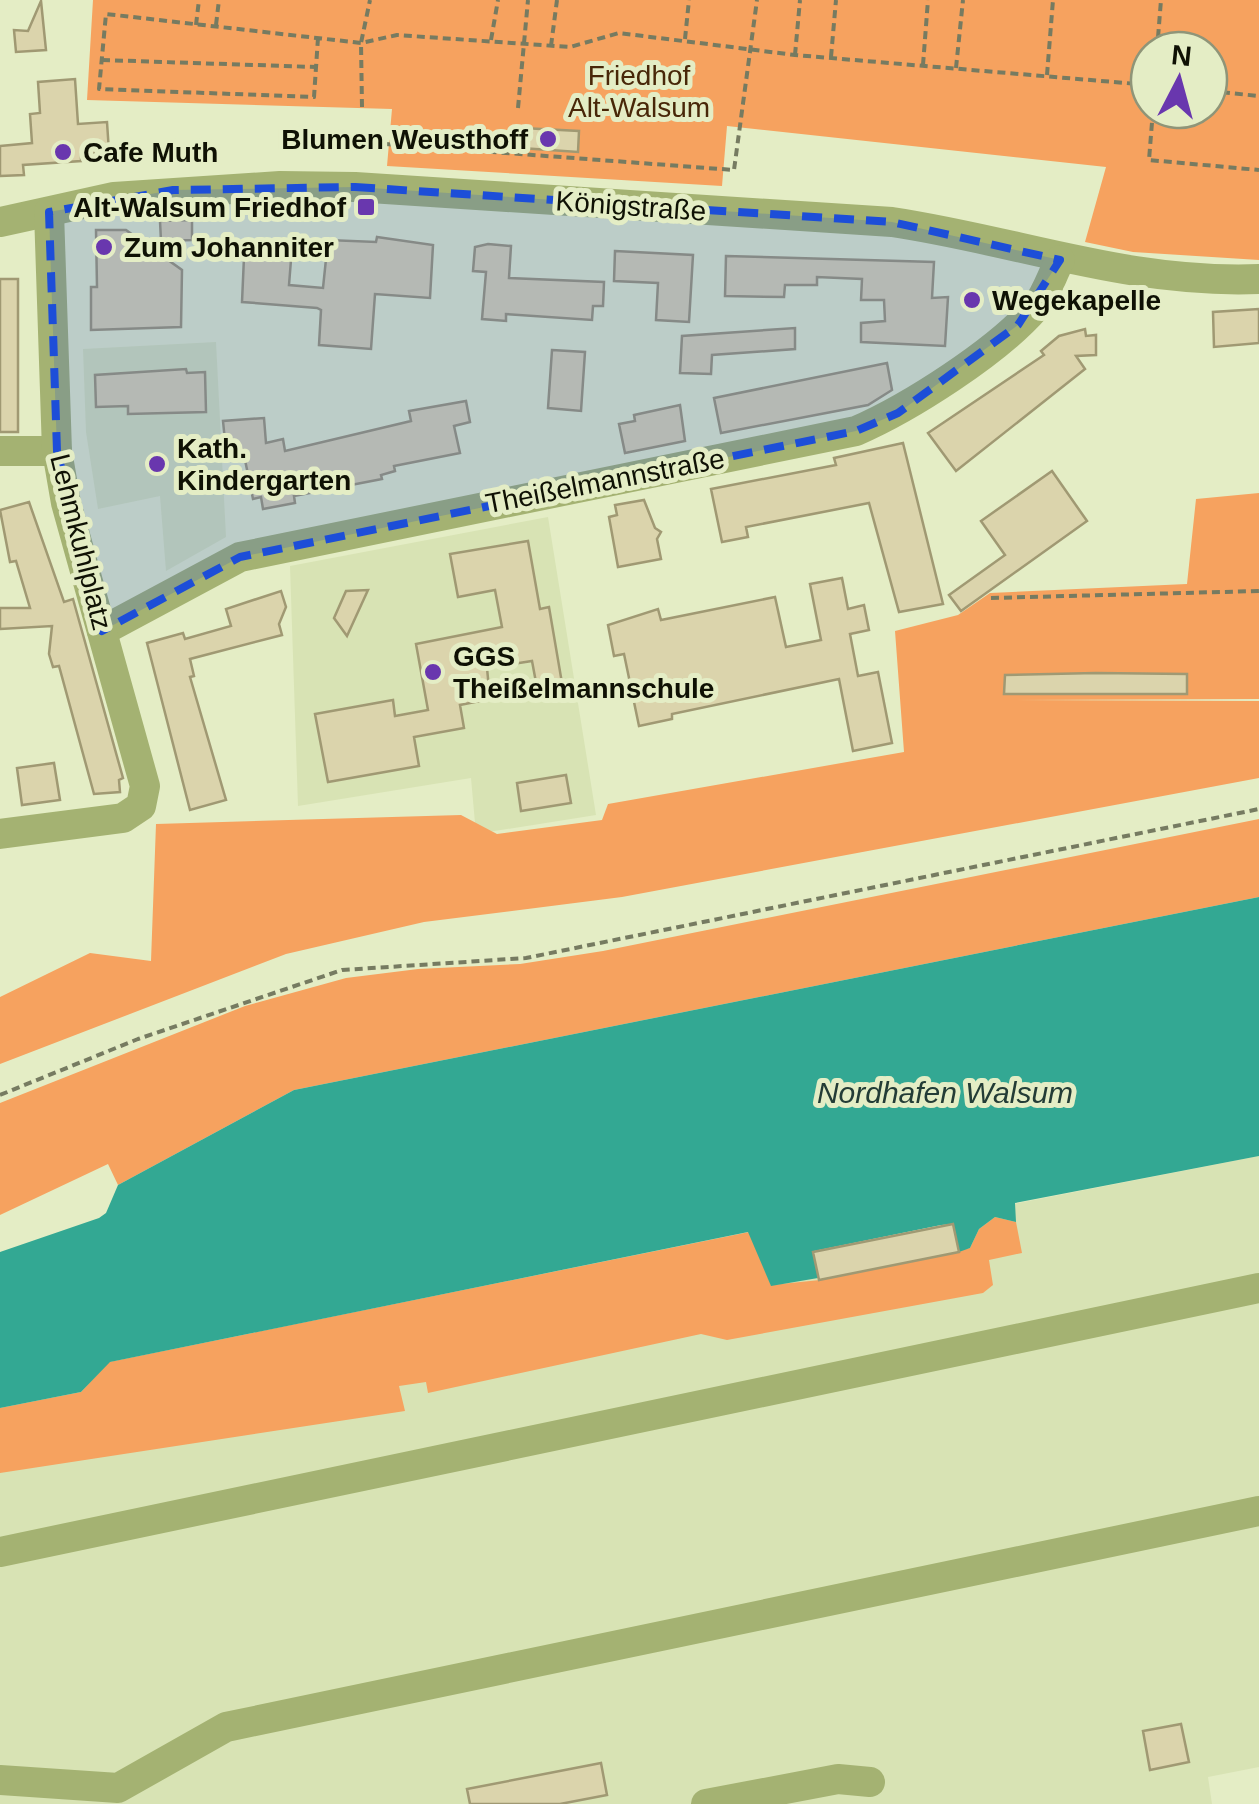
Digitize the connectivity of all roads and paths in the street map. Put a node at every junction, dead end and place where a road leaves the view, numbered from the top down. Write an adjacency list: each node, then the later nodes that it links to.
1 (200, 0): 15 (path)
2 (219, 0): 16 (path)
3 (370, 0): 21 (path)
4 (498, 0): 20 (path)
5 (528, 0): 22 (path)
6 (557, 0): 23 (path)
7 (689, 0): 19 (path)
8 (757, 0): 24 (path)
9 (800, 0): 25 (path)
10 (836, 0): 26 (path)
11 (928, 0): 29 (path)
12 (963, 0): 30 (path)
13 (1053, 0): 31 (path)
14 (1161, 0): 17 (path)
15 (196, 25): 16 (path); 27 (path)
16 (216, 26): 18 (path)
17 (1159, 30)
18 (318, 38): 21 (path); 28 (path)
19 (685, 39): 23 (path); 24 (path)
20 (491, 42): 21 (path); 22 (path)
21 (362, 43): 35 (path)
22 (522, 44): 23 (path); 36 (path)
23 (551, 46)
24 (751, 49): 25 (path); 38 (path)
25 (795, 55): 26 (path)
26 (830, 58): 29 (path)
27 (102, 60): 28 (path); 28 (path)
28 (316, 67)
29 (922, 67): 30 (path)
30 (956, 68): 31 (path)
31 (1047, 75): 32 (path)
32 (1129, 83)
33 (1229, 92): 34 (path)
34 (1259, 96)
35 (362, 107)
36 (518, 108)
37 (1151, 130): 39 (path)
38 (359, 142)
39 (1259, 170)
40 (49, 212): 41 (street, Königstraße); 42 (street, Königstraße); 44 (street, Lehmkuhlplatz)
41 (0, 222)
42 (1060, 260): 43 (street, Königstraße); 48 (street, Theißelmannstraße)
43 (1259, 279)
44 (57, 451): 45 (street); 48 (street, Lehmkuhlplatz)
45 (0, 452)
46 (1259, 591): 47 (path)
47 (992, 598)
48 (102, 631): 50 (street, Lehmkuhlplatz)
49 (1259, 809): 51 (path)
50 (0, 834)
51 (0, 1094)
52 (1259, 1288): 54 (street)
53 (1259, 1512): 55 (street)
54 (0, 1552)
55 (0, 1780)
56 (870, 1782): 57 (street)
57 (706, 1804)

